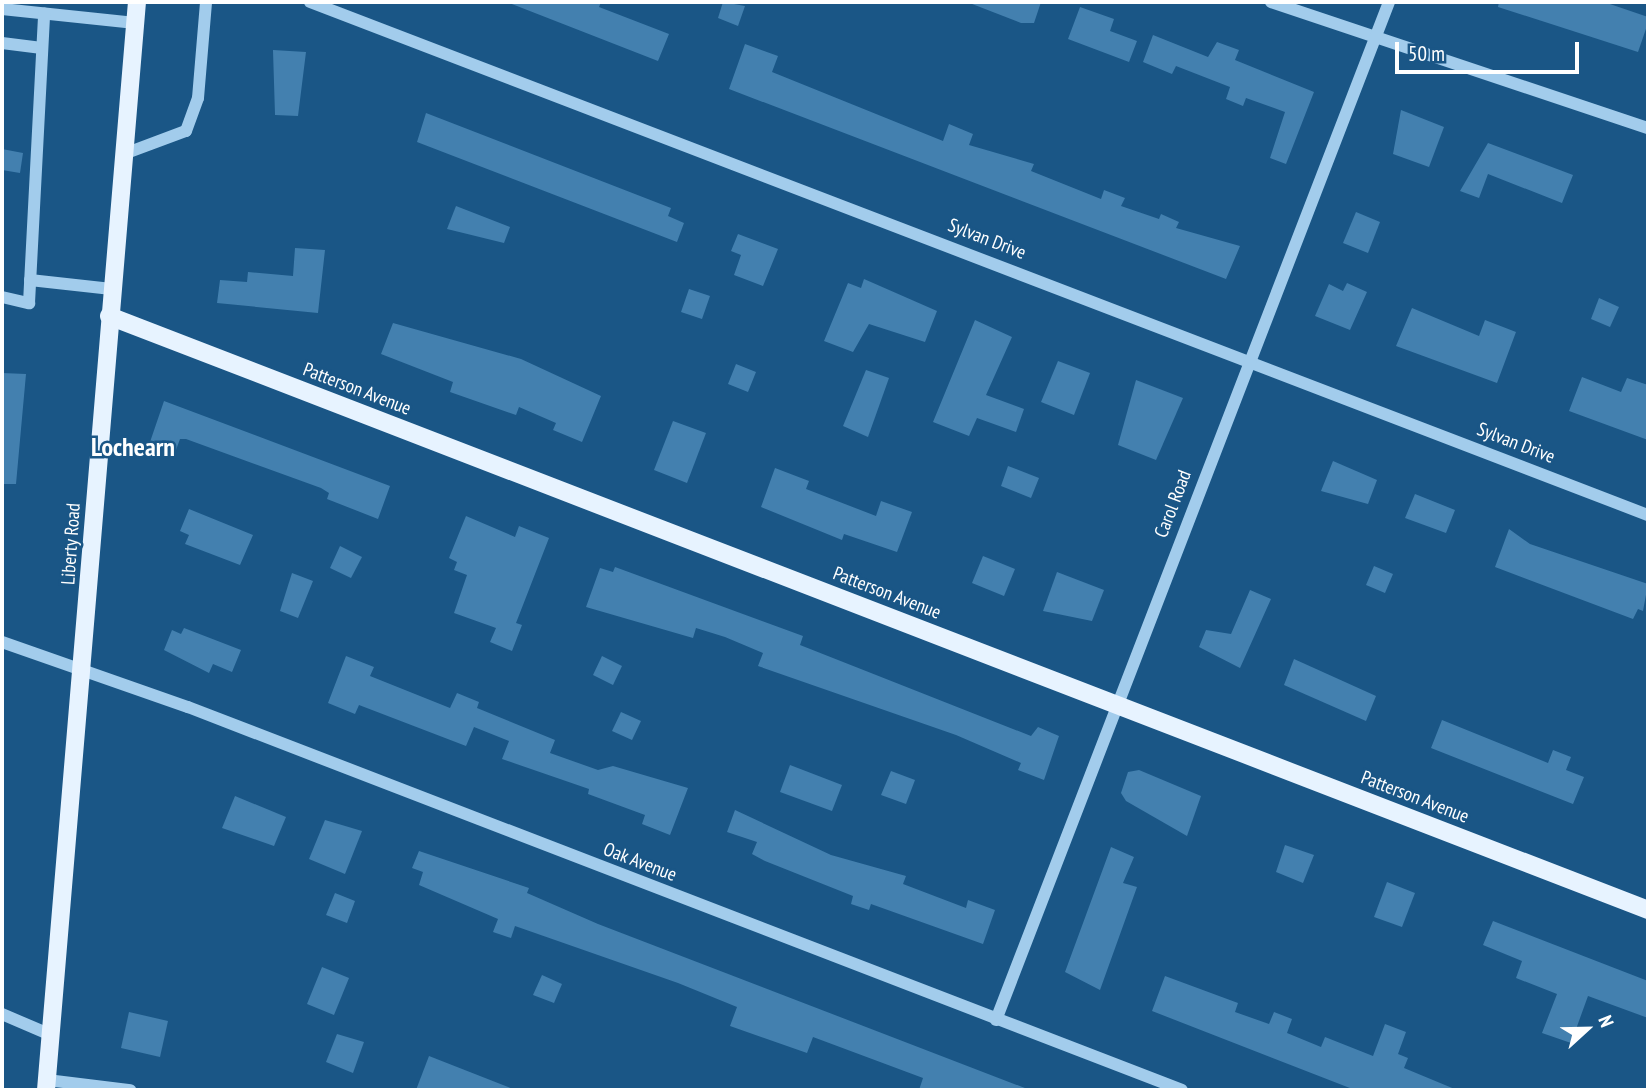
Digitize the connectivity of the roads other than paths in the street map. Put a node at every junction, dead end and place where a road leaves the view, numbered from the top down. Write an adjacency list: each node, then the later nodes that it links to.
1 (137, 2): 8 (main road, Liberty Road)
2 (206, 2): 13 (street)
3 (310, 2): 18 (street, Sylvan Drive)
4 (1271, 2): 9 (street)
5 (1388, 2): 9 (street, Carol Road)
6 (2, 9): 7 (street)
7 (44, 13): 8 (street); 11 (street)
8 (135, 23): 13 (main road, Liberty Road)
9 (1374, 40): 12 (street); 18 (street, Carol Road)
10 (2, 43): 11 (street)
11 (42, 48): 14 (street)
12 (1648, 128)
13 (124, 154): 15 (main road, Liberty Road)
14 (30, 280): 15 (street); 16 (street)
15 (112, 289): 17 (main road, Liberty Road)
16 (2, 298)
17 (109, 316): 21 (main road, Liberty Road); 22 (main road, Patterson Avenue)
18 (1248, 360): 19 (street, Sylvan Drive); 22 (street, Carol Road)
19 (1648, 515)
20 (2, 642): 21 (street, Oak Avenue)
21 (82, 671): 25 (street, Oak Avenue); 26 (main road, Liberty Road)
22 (1118, 705): 23 (main road, Patterson Avenue); 25 (street, Carol Road)
23 (1648, 910)
24 (2, 1014): 26 (street)
25 (996, 1020): 29 (street, Oak Avenue)
26 (51, 1035): 27 (main road, Liberty Road)
27 (47, 1085): 28 (street)
28 (130, 1090)
29 (1182, 1090)

